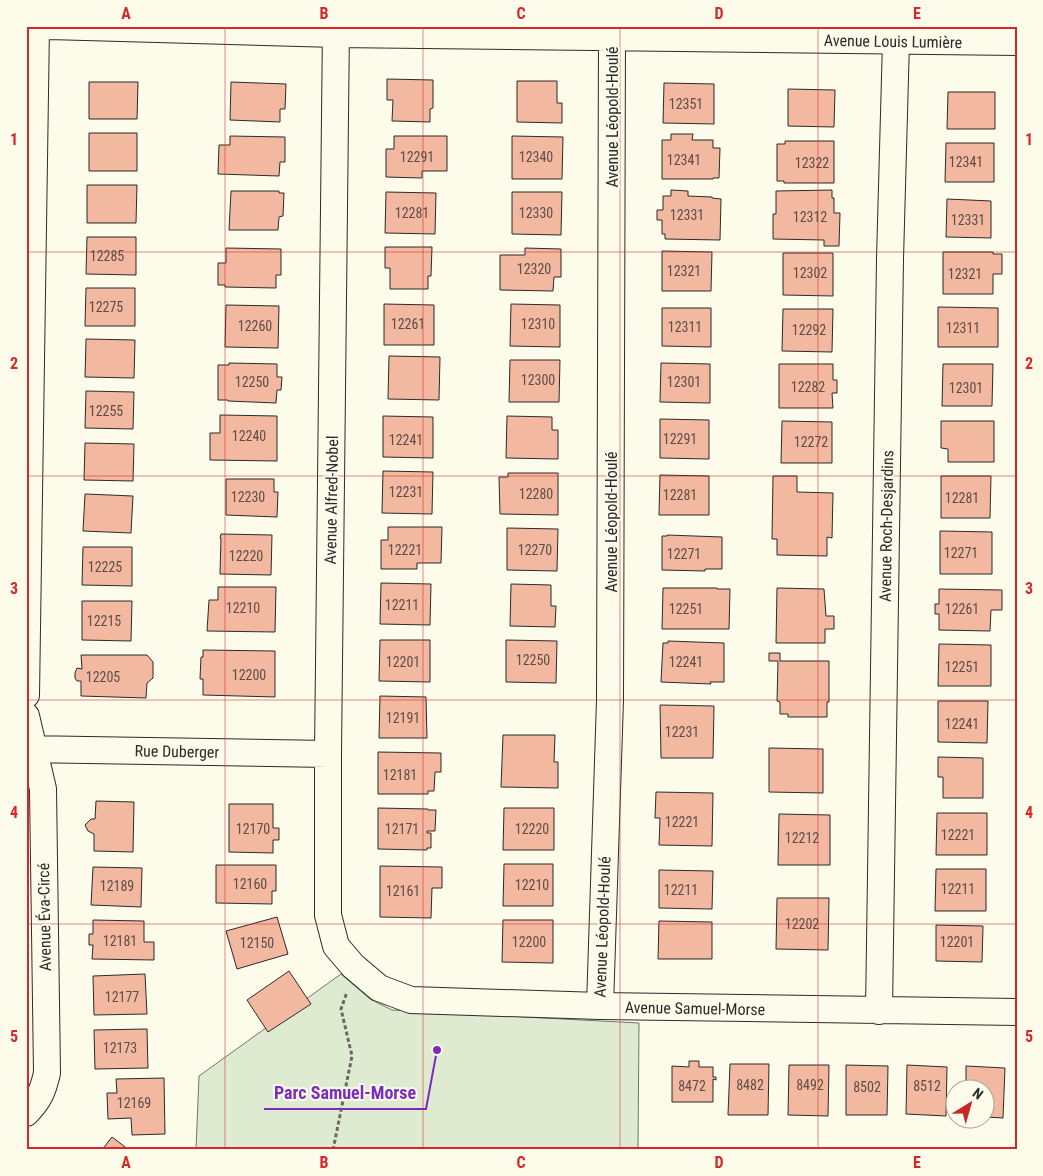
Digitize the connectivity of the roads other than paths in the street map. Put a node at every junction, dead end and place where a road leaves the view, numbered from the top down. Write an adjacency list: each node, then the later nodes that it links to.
1 (36, 26): 7 (street)
2 (50, 26): 3 (street, Avenue Louis Lumière)
3 (336, 30): 4 (street, Avenue Louis Lumière); 10 (street, Avenue Alfred-Nobel)
4 (612, 38): 5 (street, Avenue Louis Lumière); 12 (street, Avenue Léopold-Houlé)
5 (896, 40): 6 (street, Avenue Louis Lumière); 13 (street, Avenue Roch-Desjardins)
6 (1017, 42)
7 (26, 695)
8 (26, 716): 9 (street, Avenue Éva-Circé)
9 (30, 749): 10 (street, Rue Duberger); 15 (street, Avenue Éva-Circé)
10 (328, 754): 11 (street, Avenue Alfred-Nobel)
11 (355, 968): 12 (street, Avenue Samuel-Morse)
12 (600, 1006): 13 (street, Avenue Samuel-Morse)
13 (879, 1011): 14 (street, Avenue Samuel-Morse)
14 (1017, 1012)
15 (26, 1113)

